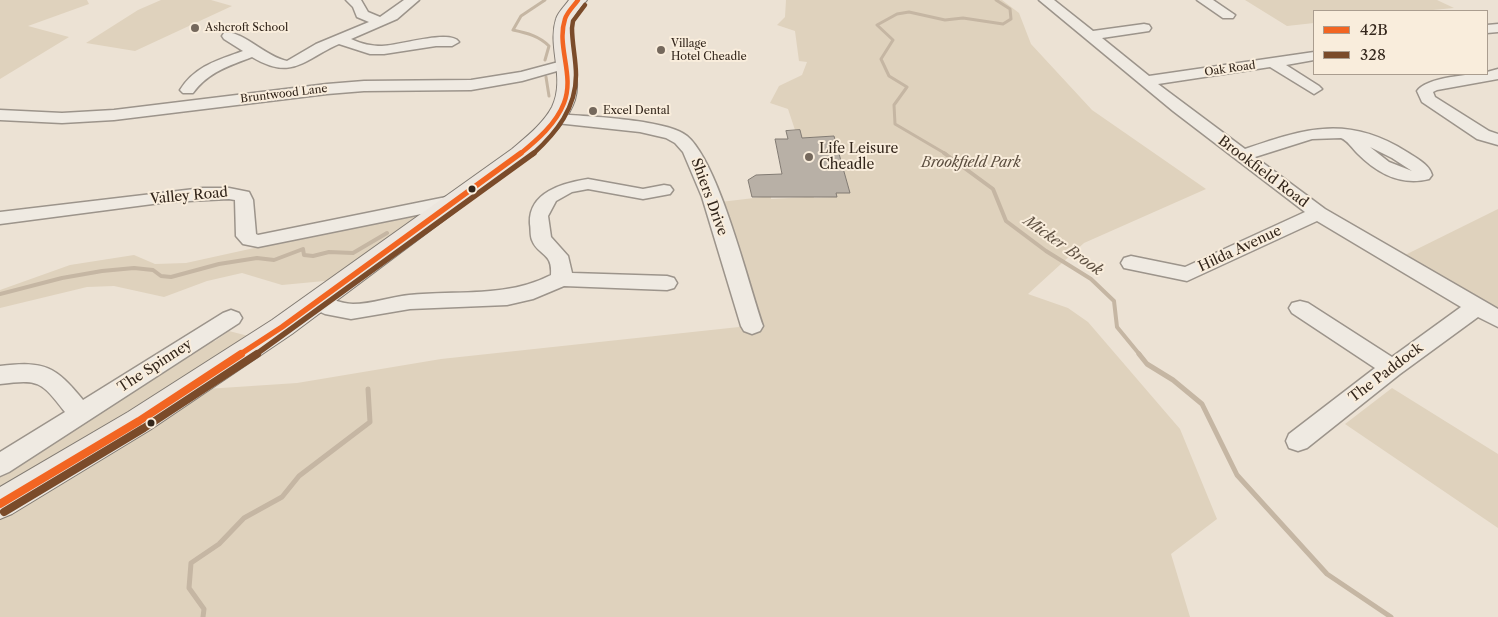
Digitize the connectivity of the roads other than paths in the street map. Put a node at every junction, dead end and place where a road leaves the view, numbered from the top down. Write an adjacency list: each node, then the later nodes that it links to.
1 (353, 0): 7 (street)
2 (412, 0): 7 (street)
3 (578, 0): 16 (main road)
4 (1046, 0): 10 (street, Brookfield Road)
5 (1204, 0): 6 (street)
6 (1228, 16)
7 (380, 22): 11 (street)
8 (1144, 28): 10 (street)
9 (229, 36): 13 (street)
10 (1090, 36): 18 (street, Brookfield Road)
11 (339, 39): 12 (street); 13 (street)
12 (452, 42)
13 (252, 52): 20 (street)
14 (1313, 56): 15 (street, Oak Road)
15 (1272, 62): 18 (street, Oak Road); 19 (street)
16 (566, 64): 21 (street, Bruntwood Lane); 22 (main road)
17 (1498, 74): 24 (street)
18 (1146, 81): 25 (street, Brookfield Road)
19 (1314, 89)
20 (188, 90)
21 (0, 115)
22 (553, 119): 27 (main road); 38 (street, Shiers Drive)
23 (1351, 137): 25 (street)
24 (1498, 140)
25 (1242, 156): 28 (street, Brookfield Road)
26 (664, 190): 31 (street)
27 (456, 200): 29 (street, Valley Road); 33 (main road)
28 (1318, 213): 30 (street, Hilda Avenue); 34 (street, Brookfield Road)
29 (0, 218)
30 (1131, 263)
31 (561, 279): 32 (street); 33 (street)
32 (667, 283)
33 (316, 302): 44 (main road)
34 (1476, 307): 37 (street, Brookfield Road); 39 (street, The Paddock)
35 (1300, 308): 39 (street)
36 (230, 318): 41 (street, The Spinney)
37 (1498, 319)
38 (752, 326)
39 (1392, 368): 42 (street, The Paddock)
40 (0, 375): 41 (street)
41 (80, 414): 43 (street, The Spinney)
42 (1298, 441)
43 (0, 465)
44 (0, 504)

